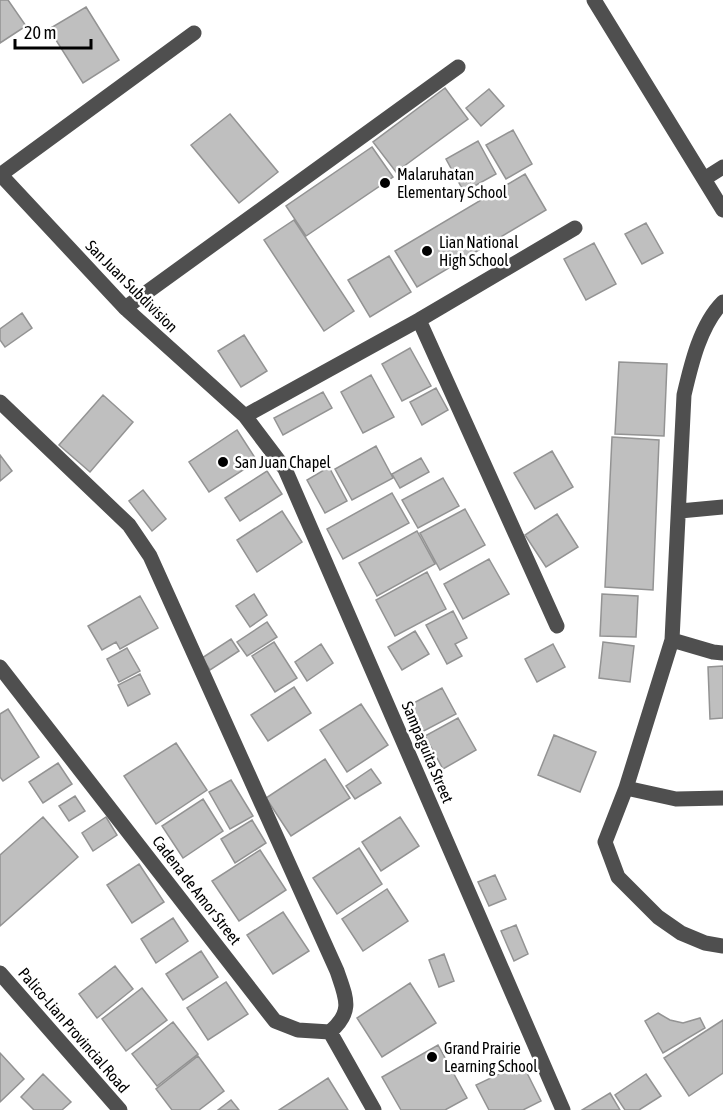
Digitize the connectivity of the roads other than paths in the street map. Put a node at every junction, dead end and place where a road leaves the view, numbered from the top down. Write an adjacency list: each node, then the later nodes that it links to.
1 (594, 0): 6 (street)
2 (194, 33): 5 (street)
3 (458, 67): 10 (street)
4 (723, 167): 6 (street)
5 (0, 175): 10 (street, San Juan Subdivision)
6 (704, 179): 7 (street)
7 (723, 210)
8 (575, 228): 11 (street)
9 (723, 302): 15 (street)
10 (125, 308): 13 (street, San Juan Subdivision)
11 (419, 320): 13 (street); 16 (street)
12 (0, 402): 24 (street)
13 (245, 416): 27 (street, Sampaguita Street)
14 (723, 507): 15 (street)
15 (680, 511): 17 (street)
16 (557, 626)
17 (672, 640): 18 (street); 20 (street)
18 (723, 653)
19 (0, 667): 24 (street, Cadena de Amor Street)
20 (626, 788): 21 (street); 22 (street)
21 (723, 798)
22 (723, 946)
23 (0, 973): 25 (street, Palico-Lian Provincial Road)
24 (330, 1032): 26 (street)
25 (120, 1110)
26 (374, 1110)
27 (563, 1110)

